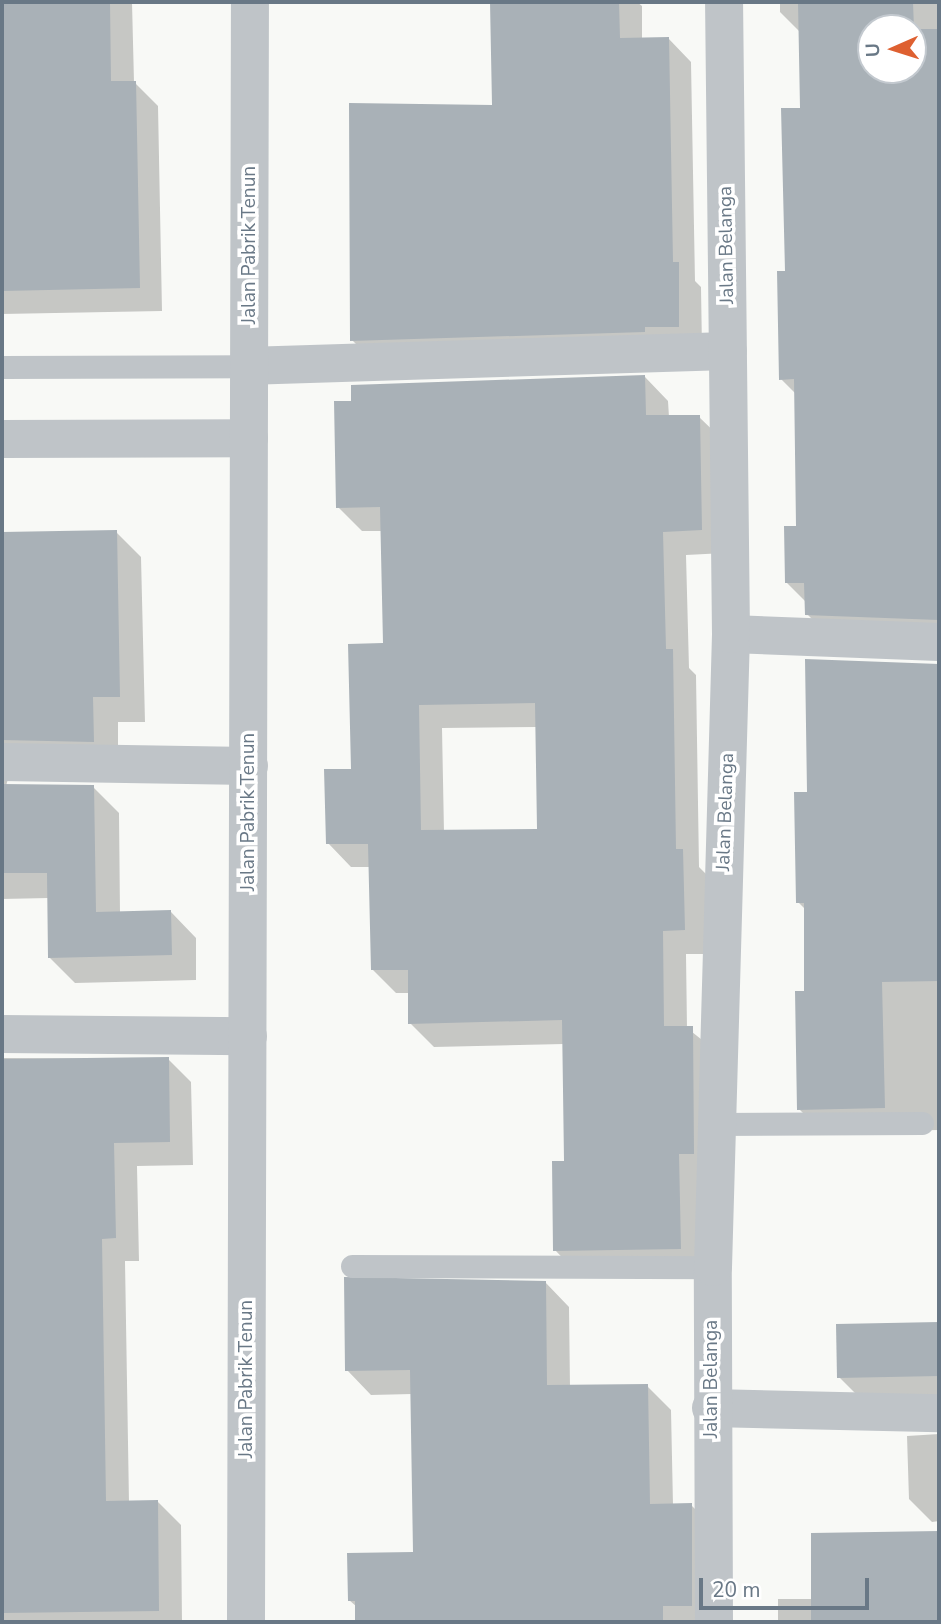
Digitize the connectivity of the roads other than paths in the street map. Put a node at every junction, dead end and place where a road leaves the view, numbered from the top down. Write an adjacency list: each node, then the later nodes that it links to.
1 (250, 2): 4 (street, Jalan Pabrik Tenun)
2 (724, 2): 3 (street, Jalan Belanga)
3 (728, 351): 4 (street); 8 (street, Jalan Belanga)
4 (249, 366): 5 (lane); 6 (street, Jalan Pabrik Tenun)
5 (2, 367)
6 (249, 438): 7 (street); 11 (street, Jalan Pabrik Tenun)
7 (2, 439)
8 (731, 634): 9 (street); 15 (street, Jalan Belanga)
9 (939, 642)
10 (2, 762): 11 (street)
11 (249, 766): 13 (street, Jalan Pabrik Tenun)
12 (2, 1034): 13 (street)
13 (248, 1036): 20 (street, Jalan Pabrik Tenun)
14 (922, 1123): 15 (lane)
15 (716, 1124): 17 (street, Jalan Belanga)
16 (352, 1266): 17 (lane)
17 (713, 1267): 18 (street, Jalan Belanga)
18 (711, 1408): 19 (street); 21 (street, Jalan Belanga)
19 (939, 1413)
20 (246, 1622)
21 (713, 1622)

